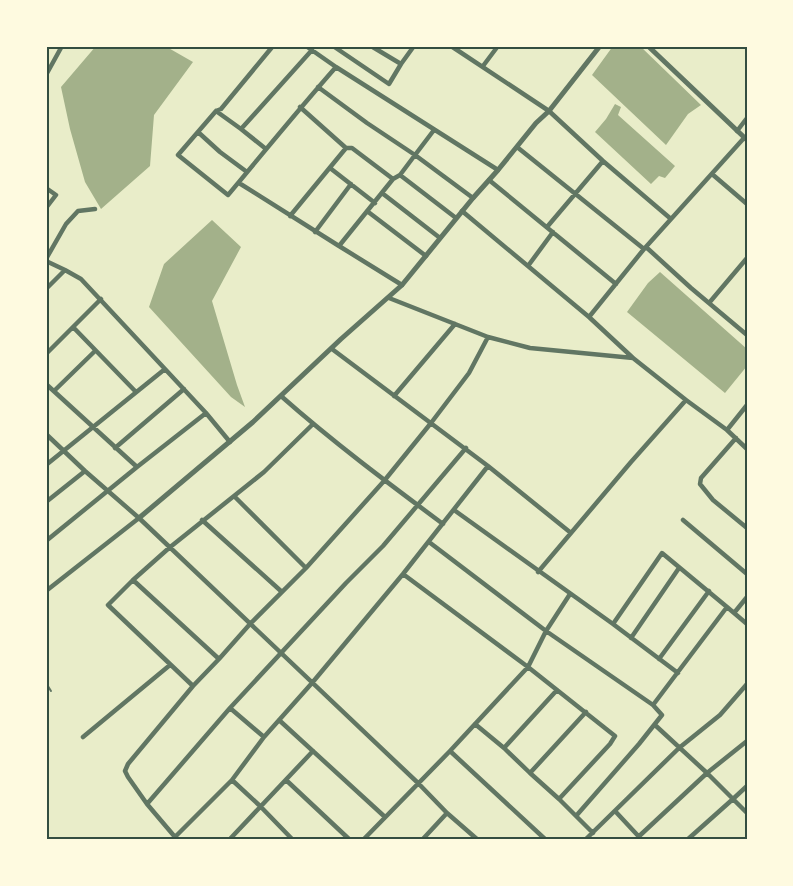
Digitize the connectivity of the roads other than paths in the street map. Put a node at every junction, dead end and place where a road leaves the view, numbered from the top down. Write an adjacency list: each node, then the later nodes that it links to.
1 (62, 46): 15 (street)
2 (273, 46): 18 (street)
3 (306, 46): 11 (street)
4 (333, 46): 12 (street)
5 (371, 46): 12 (street)
6 (413, 46): 12 (street)
7 (451, 46): 13 (street)
8 (498, 46): 13 (street)
9 (600, 46): 19 (street)
10 (648, 46): 23 (street)
11 (312, 50): 14 (street); 21 (street)
12 (401, 64)
13 (483, 66): 19 (street)
14 (336, 68): 16 (street); 22 (street)
15 (46, 75)
16 (318, 88): 17 (street); 29 (street)
17 (300, 107): 27 (street); 28 (street)
18 (216, 110): 21 (street); 24 (street)
19 (549, 110): 26 (street); 30 (street)
20 (747, 118): 23 (street)
21 (241, 129): 28 (street)
22 (434, 130): 29 (street); 32 (street)
23 (737, 131): 25 (street)
24 (198, 132): 33 (street); 38 (street)
25 (746, 139): 34 (street)
26 (517, 147): 32 (street); 42 (street)
27 (346, 148): 31 (street); 36 (street)
28 (266, 149): 33 (street)
29 (415, 155): 35 (street); 43 (street)
30 (603, 161): 42 (street); 52 (street)
31 (330, 168): 39 (street); 50 (street)
32 (498, 170): 37 (street)
33 (247, 172): 38 (street)
34 (712, 174): 45 (street); 52 (street)
35 (400, 175): 36 (street); 51 (street)
36 (393, 179): 41 (street)
37 (489, 180): 43 (street); 53 (street)
38 (238, 183): 50 (street)
39 (351, 184): 44 (street); 54 (street)
40 (46, 188): 46 (street)
41 (382, 193): 44 (street); 56 (street)
42 (576, 193): 53 (street); 58 (street)
43 (473, 198): 49 (street)
44 (374, 203): 48 (street)
45 (747, 204)
46 (46, 208)
47 (95, 209): 61 (street)
48 (368, 211): 57 (street); 59 (street)
49 (462, 211): 51 (street); 62 (street)
50 (290, 216): 54 (street)
51 (456, 218): 56 (street)
52 (671, 219): 58 (street)
53 (547, 227): 55 (street)
54 (315, 232): 57 (street)
55 (553, 232): 62 (street); 64 (street)
56 (440, 238): 59 (street)
57 (339, 246): 65 (street)
58 (645, 248): 64 (street); 69 (street)
59 (426, 256): 65 (street)
60 (747, 258): 69 (street)
61 (46, 260): 63 (street)
62 (528, 266): 70 (street)
63 (65, 270): 66 (street); 68 (street)
64 (616, 284): 70 (street)
65 (402, 285): 67 (street)
66 (46, 289)
67 (389, 298): 71 (street); 75 (street)
68 (101, 299): 72 (street); 79 (street)
69 (709, 303): 73 (street)
70 (589, 317): 78 (street)
71 (455, 324): 74 (street); 85 (street)
72 (73, 327): 76 (street); 77 (street)
73 (747, 335)
74 (488, 337): 78 (street); 89 (street)
75 (332, 349): 84 (street); 85 (street)
76 (95, 350): 82 (street); 83 (street)
77 (46, 354)
78 (633, 358): 86 (street)
79 (165, 369): 81 (street); 83 (street)
80 (46, 384): 82 (street)
81 (184, 389): 88 (street); 96 (street)
82 (54, 391): 91 (street)
83 (136, 392): 91 (street)
84 (281, 396): 90 (street); 95 (street)
85 (394, 396): 89 (street)
86 (686, 400): 92 (street); 115 (street)
87 (747, 405): 92 (street)
88 (206, 413): 95 (street); 102 (street)
89 (431, 423): 97 (street); 104 (street)
90 (313, 424): 104 (street); 106 (street)
91 (94, 428): 96 (street); 99 (street)
92 (726, 430): 94 (street)
93 (46, 434): 99 (street)
94 (736, 438): 98 (street); 114 (street)
95 (230, 442): 110 (street)
96 (115, 448): 102 (street)
97 (466, 448): 101 (street); 108 (street)
98 (747, 448)
99 (64, 451): 100 (street); 103 (street)
100 (46, 465)
101 (488, 466): 109 (street); 115 (street)
102 (137, 468): 105 (street)
103 (85, 471): 105 (street); 107 (street)
104 (384, 481): 108 (street); 119 (street)
105 (108, 491): 110 (street); 116 (street)
106 (234, 496): 111 (street); 119 (street)
107 (46, 502)
108 (418, 505): 113 (street); 137 (street)
109 (454, 510): 113 (street); 121 (street)
110 (140, 518): 118 (street); 125 (street)
111 (202, 520): 118 (street); 127 (street)
112 (683, 520): 123 (street)
113 (443, 524): 117 (street)
114 (747, 528)
115 (571, 533): 121 (street)
116 (46, 541)
117 (430, 542): 122 (street); 135 (street)
118 (169, 548): 124 (street); 132 (street)
119 (306, 568): 127 (street)
120 (679, 568): 126 (street); 133 (street); 136 (street)
121 (538, 572): 128 (street)
122 (403, 574): 141 (street); 144 (street)
123 (747, 574)
124 (133, 580): 138 (street); 140 (street)
125 (46, 591)
126 (709, 591): 130 (street); 139 (street)
127 (282, 592): 132 (street)
128 (570, 594): 133 (street); 135 (street)
129 (747, 597): 131 (street)
130 (728, 607): 131 (street); 142 (street)
131 (734, 613): 134 (street)
132 (250, 624): 137 (street); 138 (street)
133 (614, 624): 136 (street)
134 (747, 624)
135 (546, 631): 141 (street); 149 (street)
136 (631, 638): 139 (street)
137 (281, 654): 144 (street); 150 (street)
138 (219, 659): 146 (street)
139 (659, 659): 142 (street)
140 (170, 665): 146 (street); 155 (street)
141 (528, 667): 147 (street); 153 (street)
142 (678, 673): 149 (street)
143 (46, 683): 148 (lane)
144 (312, 683): 152 (street); 166 (street)
145 (747, 684): 159 (street)
146 (193, 686): 170 (street)
147 (557, 690): 151 (street); 158 (street)
148 (51, 691)
149 (653, 705): 154 (street)
150 (230, 708): 156 (street); 170 (street)
151 (586, 712): 163 (street); 169 (street)
152 (279, 720): 156 (street); 160 (street)
153 (475, 724): 158 (street); 161 (street)
154 (655, 725): 159 (street); 175 (street)
155 (83, 737)
156 (264, 737): 164 (street)
157 (747, 741): 162 (street)
158 (504, 748): 163 (street)
159 (679, 748): 162 (street); 172 (street)
160 (313, 751): 165 (street); 176 (street)
161 (450, 751): 166 (street); 186 (street)
162 (707, 772): 168 (street); 179 (street)
163 (530, 773): 169 (street)
164 (232, 780): 171 (street); 178 (street)
165 (286, 780): 171 (street); 182 (street)
166 (418, 783): 173 (street); 176 (street)
167 (747, 786): 168 (street)
168 (733, 799): 174 (street); 188 (street)
169 (559, 800): 175 (street)
170 (147, 804): 178 (street)
171 (260, 806): 180 (street); 181 (street)
172 (615, 811): 177 (street); 179 (street)
173 (447, 813): 184 (street); 185 (street)
174 (747, 813)
175 (576, 816): 177 (street)
176 (386, 817): 183 (street)
177 (592, 833): 187 (street)
178 (176, 839)
179 (638, 839)
180 (229, 840)
181 (293, 840)
182 (350, 840)
183 (363, 840)
184 (422, 840)
185 (478, 840)
186 (546, 840)
187 (585, 840)
188 (687, 840)

